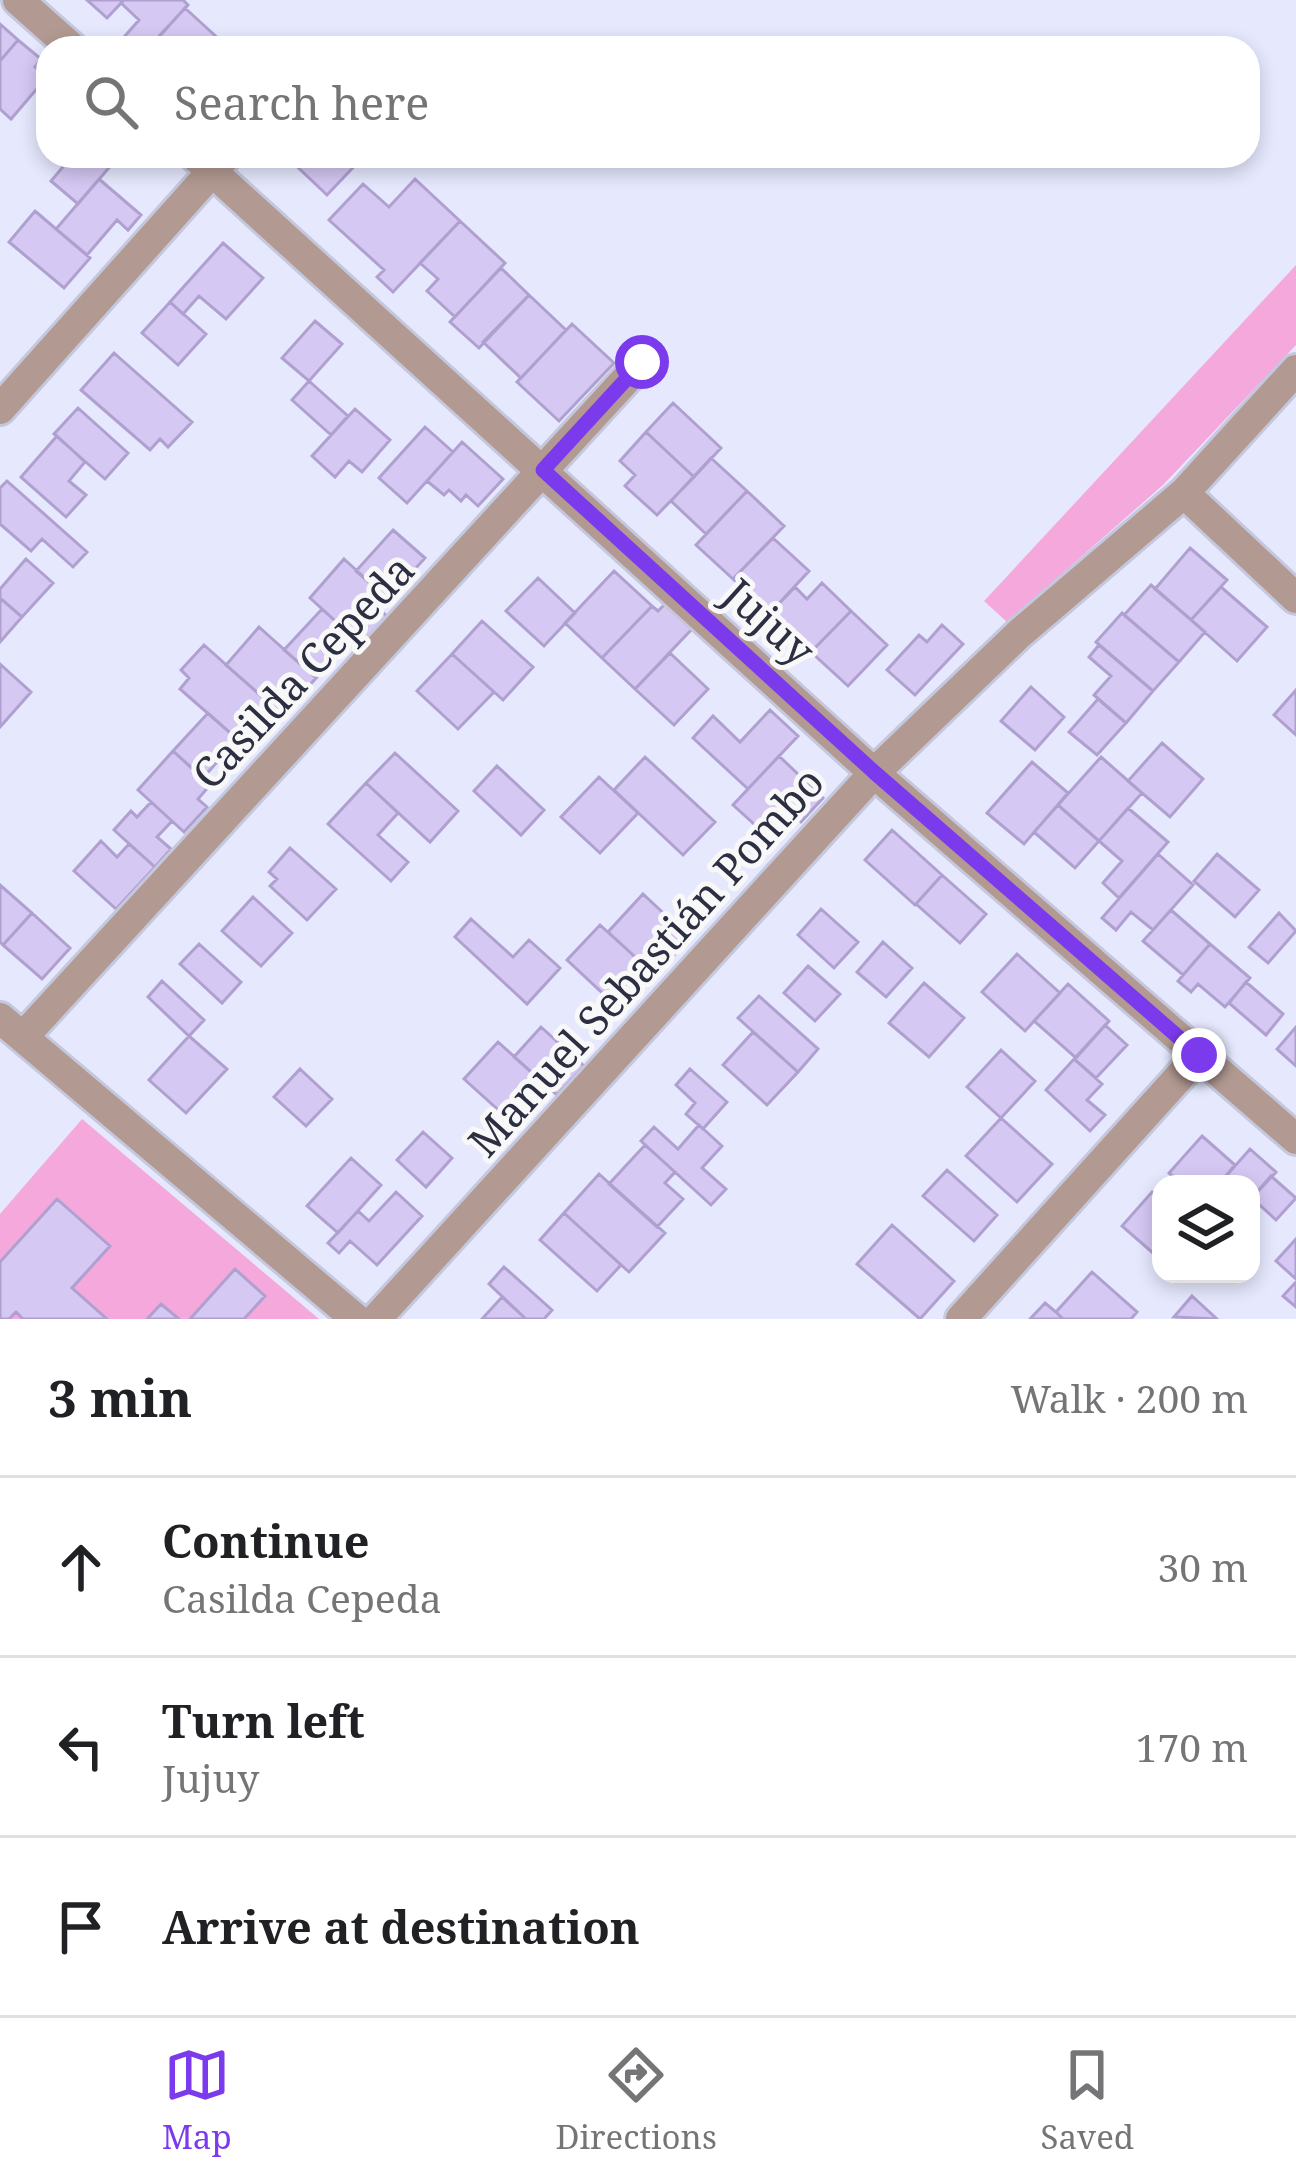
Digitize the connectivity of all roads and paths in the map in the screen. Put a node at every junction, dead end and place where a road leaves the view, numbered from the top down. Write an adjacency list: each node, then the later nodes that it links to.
1 (18, 0): 2 (street)
2 (58, 36)
3 (206, 168): 7 (street)
4 (219, 168): 8 (street, Jujuy)
5 (642, 362): 8 (street, Casilda Cepeda)
6 (1296, 370): 9 (street, Manuel Sebastián Pombo)
7 (0, 410)
8 (543, 470): 11 (street, Jujuy); 12 (street, Casilda Cepeda)
9 (1184, 493): 10 (street); 11 (street, Manuel Sebastián Pombo)
10 (1296, 598)
11 (874, 772): 13 (street, Jujuy); 16 (street, Manuel Sebastián Pombo)
12 (11, 1027): 15 (street)
13 (1199, 1055): 14 (street, Jujuy); 17 (street)
14 (1296, 1139)
15 (356, 1319)
16 (376, 1319)
17 (961, 1319)

